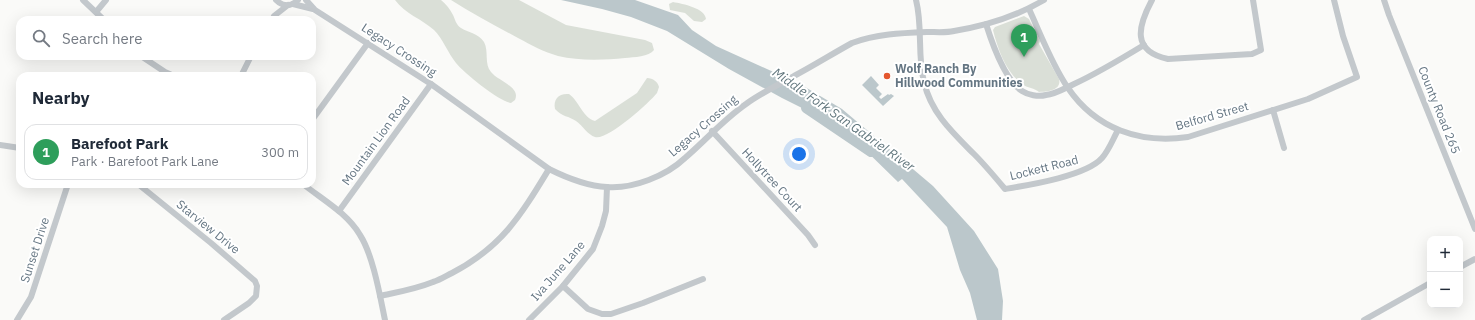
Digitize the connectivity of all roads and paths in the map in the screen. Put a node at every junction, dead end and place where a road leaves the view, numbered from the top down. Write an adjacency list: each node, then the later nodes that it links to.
1 (83, 0): 14 (street)
2 (106, 0): 14 (street)
3 (276, 0): 11 (street, Legacy Crossing); 16 (street)
4 (306, 0): 13 (street, Legacy Crossing)
5 (916, 0): 19 (street)
6 (1044, 0): 12 (street, Legacy Crossing)
7 (1152, 0): 21 (street)
8 (1254, 0): 21 (street)
9 (1334, 0): 28 (street, Belford Street)
10 (1384, 0): 41 (street, County Road 265)
11 (293, 3): 13 (street, Legacy Crossing); 17 (street)
12 (1029, 9): 18 (street, Legacy Crossing); 27 (street, Belford Street)
13 (315, 10): 20 (street, Legacy Crossing)
14 (96, 12): 15 (street)
15 (100, 16)
16 (273, 16)
17 (276, 16)
18 (986, 24): 19 (street, Legacy Crossing); 27 (street)
19 (920, 32): 30 (street, Lockett Road); 31 (street, Legacy Crossing)
20 (368, 43): 26 (street, Legacy Crossing); 29 (street)
21 (1144, 46): 27 (street)
22 (148, 60): 24 (street)
23 (249, 60): 25 (street)
24 (166, 72)
25 (243, 72)
26 (431, 84): 35 (street, Legacy Crossing); 40 (street, Mountain Lion Road)
27 (1068, 87): 30 (street, Belford Street)
28 (1273, 110): 30 (street, Belford Street); 34 (street)
29 (316, 114)
30 (1118, 130)
31 (712, 131): 39 (street, Legacy Crossing); 42 (street, Hollytree Court)
32 (0, 144): 33 (street)
33 (16, 147)
34 (1284, 148)
35 (549, 169): 39 (street, Legacy Crossing); 48 (street)
36 (67, 188): 49 (street, Sunset Drive)
37 (143, 188): 50 (street, Starview Drive)
38 (309, 188): 40 (street)
39 (607, 188): 47 (street, Iva June Lane)
40 (339, 210): 48 (street)
41 (1475, 229)
42 (815, 245)
43 (1475, 259): 44 (street)
44 (1463, 265)
45 (703, 279): 47 (street)
46 (1427, 285): 53 (street)
47 (563, 286): 52 (street, Iva June Lane)
48 (380, 296): 51 (street)
49 (17, 320)
50 (224, 320)
51 (385, 320)
52 (529, 320)
53 (1364, 320)

